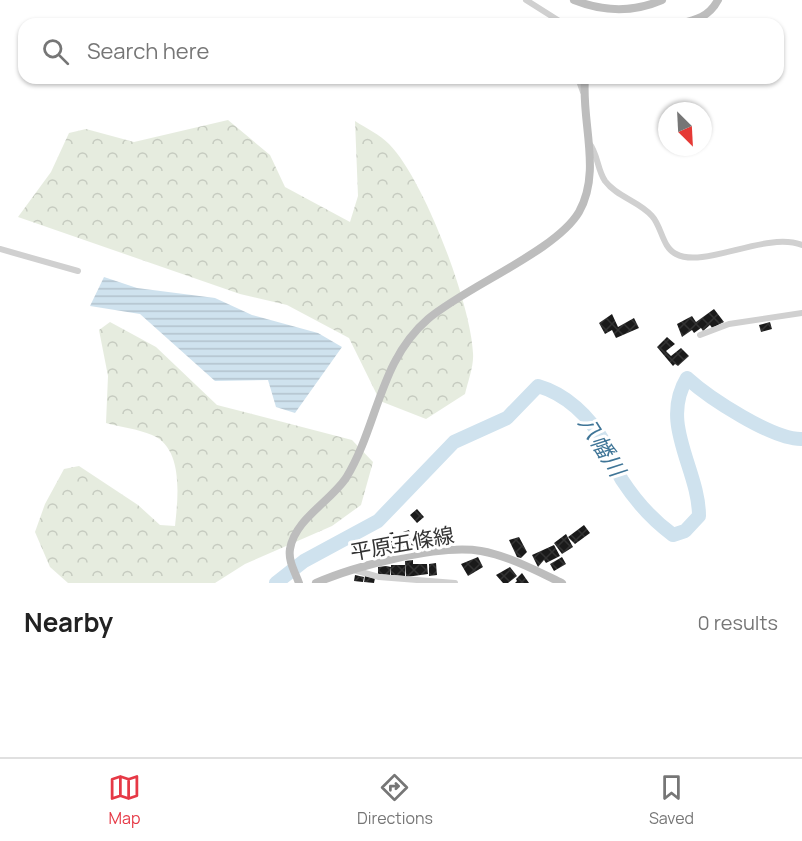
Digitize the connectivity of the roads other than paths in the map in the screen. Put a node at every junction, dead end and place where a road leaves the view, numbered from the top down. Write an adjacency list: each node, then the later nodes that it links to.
1 (526, 0): 5 (street)
2 (574, 0): 3 (street)
3 (662, 0)
4 (718, 0): 6 (street)
5 (554, 18)
6 (701, 18)
7 (581, 84): 9 (street)
8 (585, 84): 9 (street)
9 (584, 92): 10 (street)
10 (589, 143): 11 (street); 17 (street)
11 (802, 245)
12 (0, 249): 13 (street)
13 (78, 271)
14 (802, 312): 15 (street)
15 (700, 335)
16 (350, 570): 18 (street, 平原五條線); 19 (street); 20 (street, 平原五條線)
17 (298, 580)
18 (316, 583)
19 (455, 583)
20 (562, 583)

